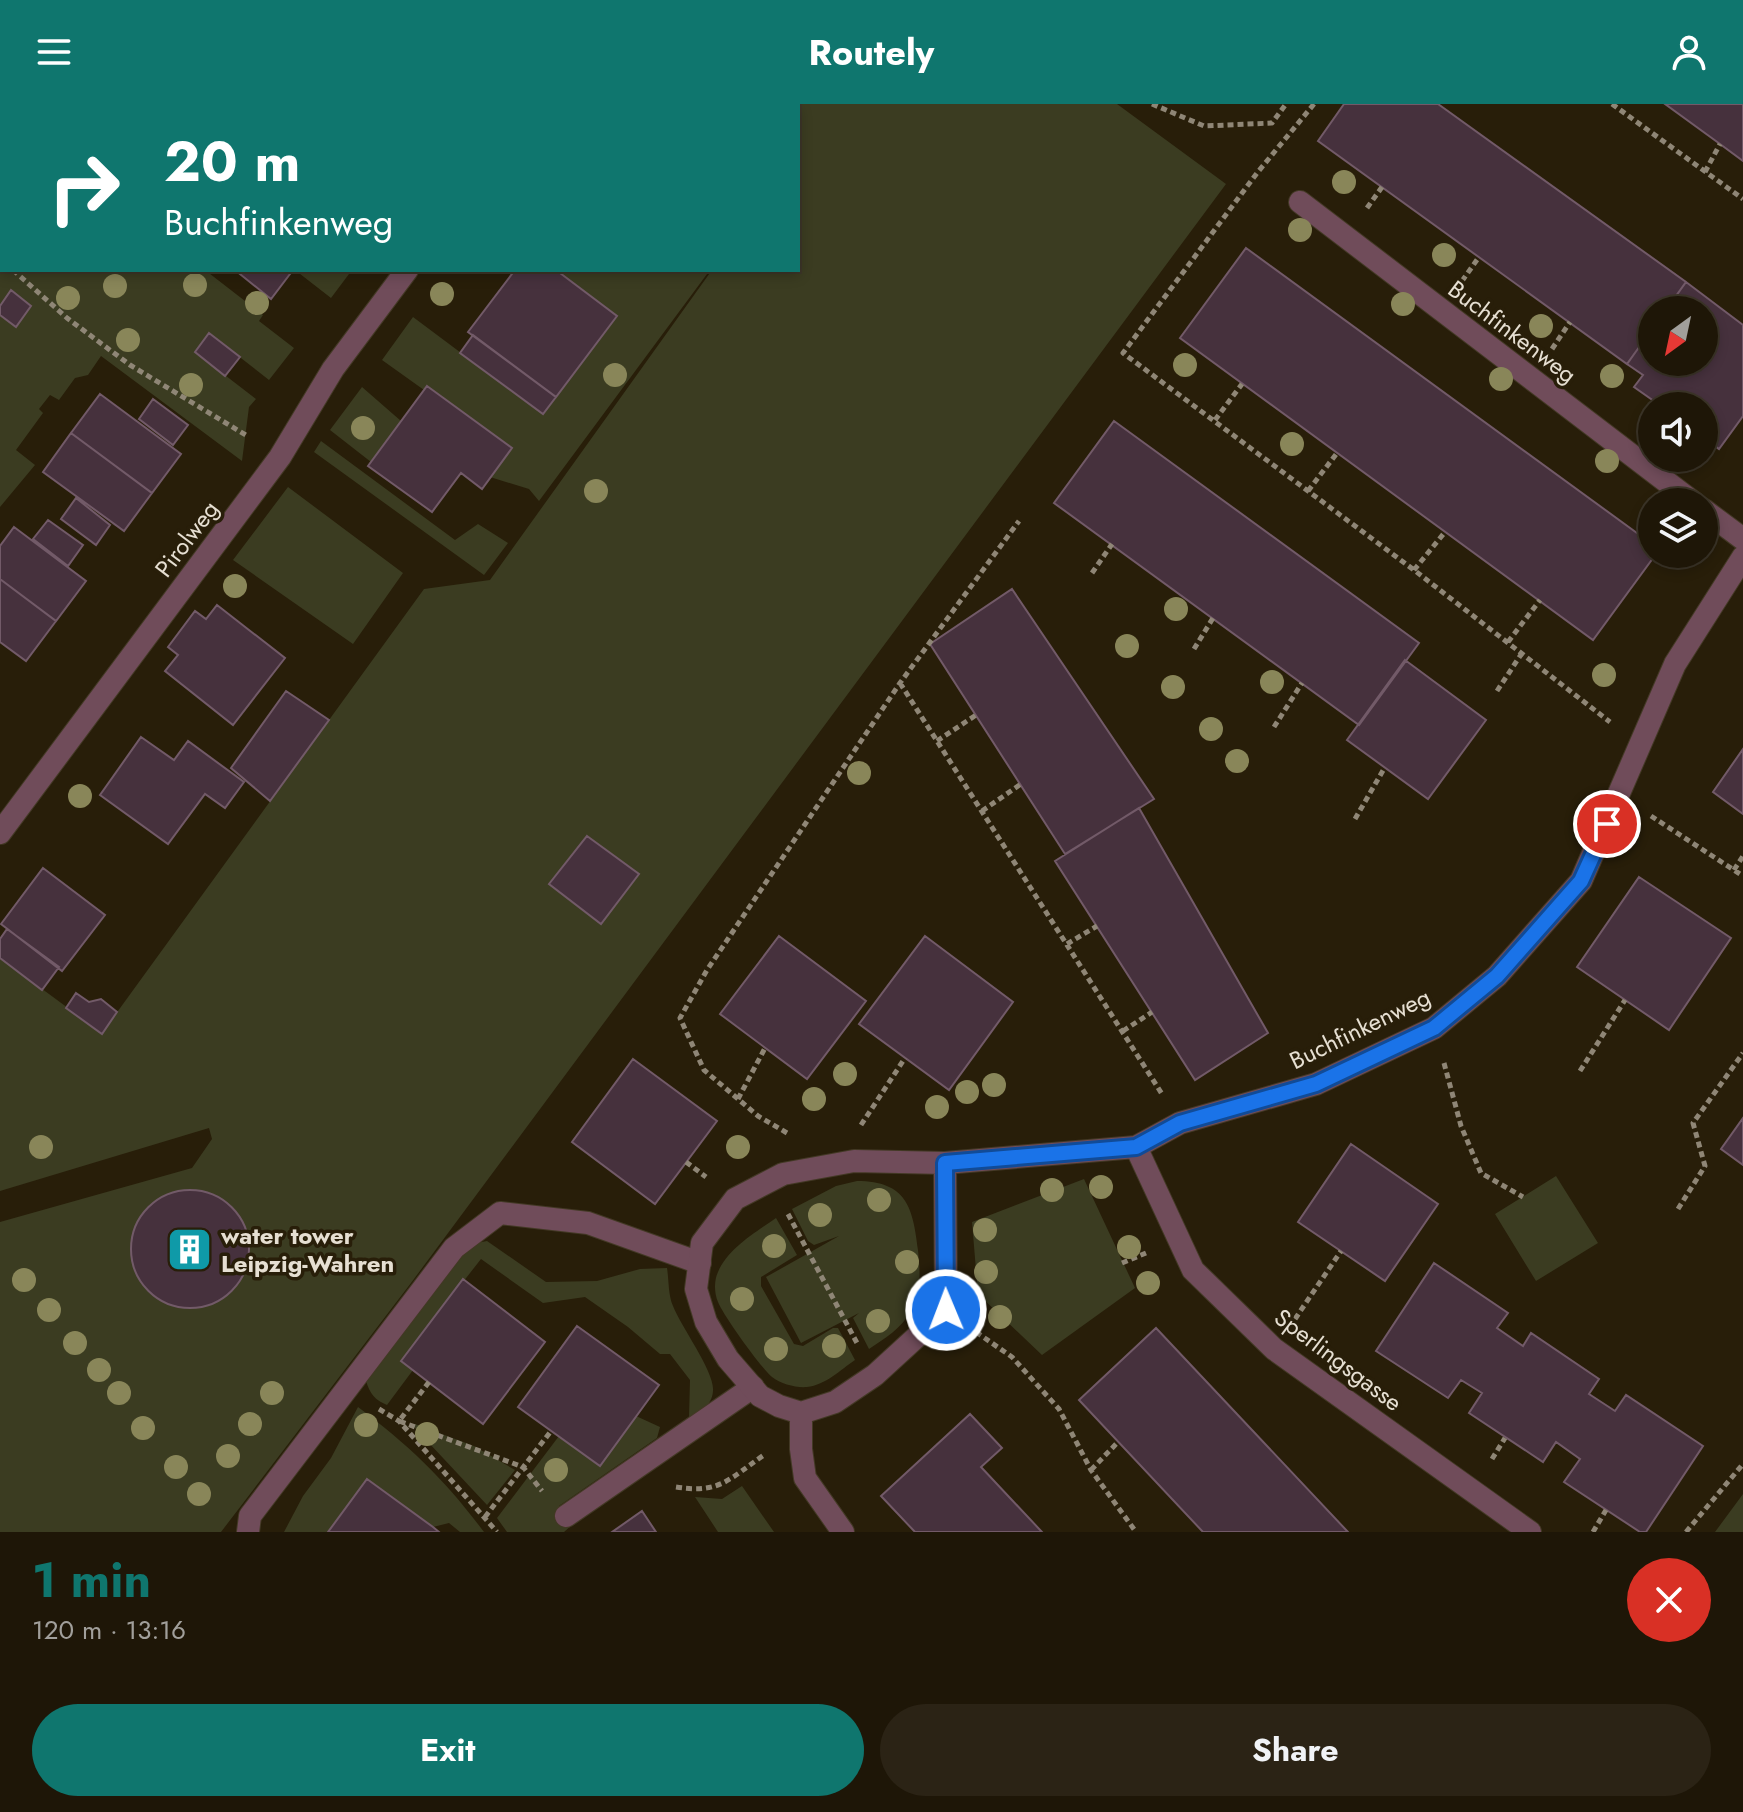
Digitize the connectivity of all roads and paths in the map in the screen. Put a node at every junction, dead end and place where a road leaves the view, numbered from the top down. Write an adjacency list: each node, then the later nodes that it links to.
1 (1152, 104): 2 (path)
2 (1286, 104)
3 (1314, 104): 12 (path)
4 (1612, 104): 6 (path)
5 (1720, 144): 6 (path)
6 (1705, 172): 7 (path)
7 (1743, 199)
8 (1300, 202): 15 (street, Buchfinkenweg)
9 (15, 272): 14 (path)
10 (406, 272): 14 (street, Pirolweg)
11 (1242, 384): 12 (path)
12 (1215, 420): 16 (path)
13 (1337, 453): 16 (path)
14 (280, 457): 42 (street, Pirolweg)
15 (1675, 488)
16 (1308, 491): 23 (path)
17 (1718, 520): 20 (street)
18 (1019, 521): 30 (path)
19 (1445, 532): 23 (path)
20 (1743, 539)
21 (1112, 544): 24 (path)
22 (1743, 557): 36 (street, Buchfinkenweg)
23 (1414, 570): 27 (path)
24 (1092, 573)
25 (1540, 600): 27 (path)
26 (1213, 618): 28 (path)
27 (1508, 642): 29 (path)
28 (1194, 649)
29 (1522, 653): 32 (path); 36 (path)
30 (900, 683): 35 (path); 56 (path)
31 (1302, 683): 34 (path)
32 (1497, 691)
33 (976, 715): 35 (path)
34 (1274, 727)
35 (937, 741): 40 (path)
36 (1640, 744): 39 (street, Buchfinkenweg)
37 (1385, 767): 41 (path)
38 (1021, 784): 40 (path)
39 (1620, 796): 44 (path); 50 (street, Buchfinkenweg)
40 (982, 811): 47 (path)
41 (1355, 819)
42 (0, 833)
43 (1743, 856): 44 (path)
44 (1734, 870): 45 (path)
45 (1743, 876)
46 (1097, 926): 47 (path)
47 (1067, 944): 51 (path)
48 (1625, 1000): 55 (path)
49 (1152, 1012): 51 (path)
50 (1434, 1028): 57 (street, Buchfinkenweg); 63 (path)
51 (1123, 1031): 57 (path)
52 (765, 1048): 56 (path)
53 (1743, 1053): 64 (path)
54 (905, 1058): 60 (path)
55 (1580, 1071)
56 (738, 1099): 58 (path)
57 (1180, 1123): 59 (street, Buchfinkenweg)
58 (790, 1136)
59 (1136, 1147): 61 (street, Buchfinkenweg); 68 (street, Sperlingsgasse)
60 (854, 1161): 61 (street, Buchfinkenweg); 62 (street, Buchfinkenweg)
61 (945, 1163): 67 (street)
62 (770, 1181): 66 (street, Buchfinkenweg); 69 (path)
63 (1523, 1197)
64 (1678, 1209)
65 (1341, 1251): 68 (path)
66 (700, 1263): 71 (street, Buchfinkenweg); 72 (street)
67 (946, 1310): 69 (street); 80 (path)
68 (1274, 1349): 89 (street, Sperlingsgasse)
69 (875, 1375): 73 (street)
70 (429, 1382): 74 (path)
71 (753, 1387): 73 (street, Buchfinkenweg); 83 (street)
72 (347, 1390): 74 (path); 85 (street)
73 (801, 1413): 87 (street)
74 (399, 1421): 79 (path); 84 (path)
75 (551, 1431): 79 (path)
76 (1118, 1442): 80 (path)
77 (767, 1453): 81 (path)
78 (1743, 1464): 91 (path)
79 (523, 1467): 84 (path)
80 (1091, 1470): 88 (path)
81 (669, 1486)
82 (1606, 1510): 90 (path)
83 (566, 1516)
84 (485, 1517): 86 (path)
85 (248, 1532)
86 (497, 1532)
87 (843, 1532)
88 (1136, 1532)
89 (1530, 1532)
90 (1593, 1532)
91 (1686, 1532)

